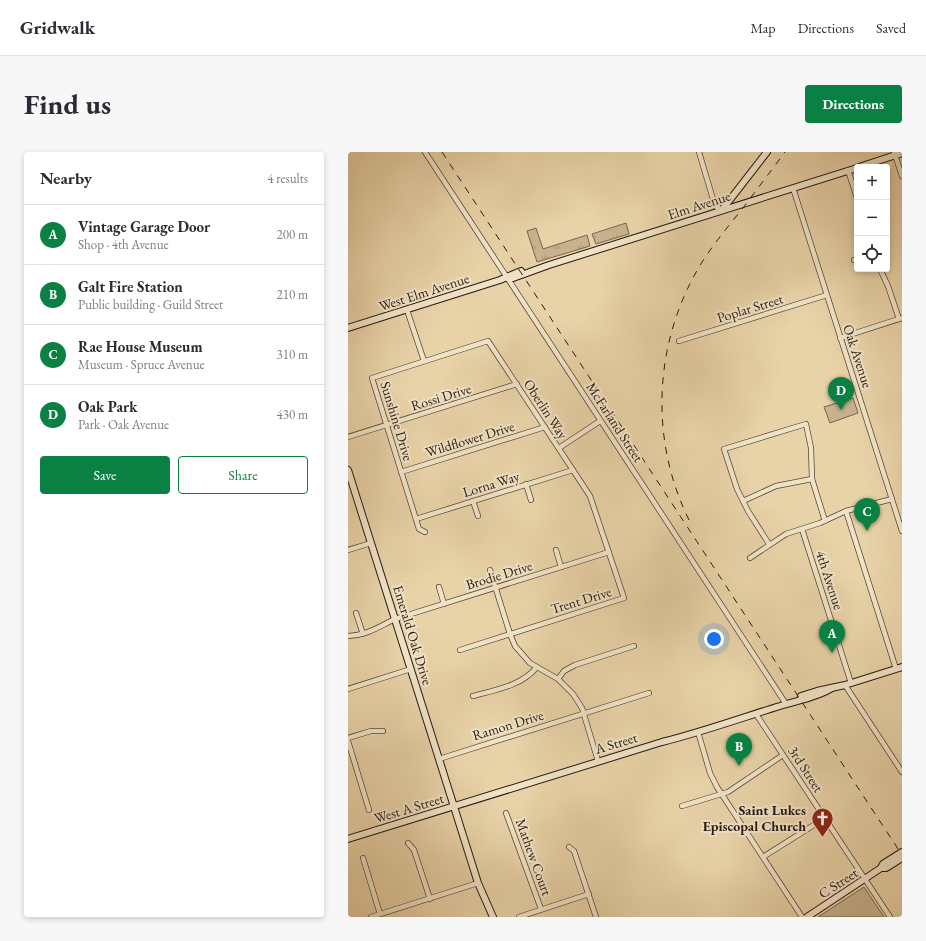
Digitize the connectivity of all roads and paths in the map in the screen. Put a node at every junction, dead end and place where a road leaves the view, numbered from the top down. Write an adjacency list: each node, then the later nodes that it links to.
1 (425, 152): 14 (street, McFarland Street)
2 (699, 152): 11 (street)
3 (767, 152): 11 (street)
4 (897, 154): 5 (street, Elm Avenue); 8 (street)
5 (867, 164)
6 (854, 168): 7 (street, Elm Avenue)
7 (848, 170): 9 (street, Elm Avenue); 10 (street)
8 (902, 176)
9 (793, 188): 11 (street, Elm Avenue); 15 (street, Oak Avenue)
10 (854, 189)
11 (722, 210): 13 (street, Elm Avenue)
12 (881, 272): 17 (street)
13 (521, 273): 14 (street, West Elm Avenue)
14 (507, 278): 16 (street, West Elm Avenue); 24 (street, McFarland Street)
15 (827, 295): 19 (street, Oak Avenue); 21 (street, Poplar Street)
16 (407, 310): 18 (street, West Elm Avenue); 22 (street)
17 (900, 319): 19 (street)
18 (348, 328)
19 (840, 338): 35 (street, Oak Avenue)
20 (488, 341): 22 (street, Sunshine Drive); 23 (street, Oberlin Way)
21 (679, 341)
22 (424, 361): 25 (street, Sunshine Drive)
23 (517, 384): 25 (street, Rossi Drive); 26 (street, Oberlin Way)
24 (600, 421): 28 (street); 72 (street, McFarland Street)
25 (387, 425): 27 (street, Rossi Drive); 31 (street, Sunshine Drive)
26 (545, 427): 28 (street, Oberlin Way); 31 (street, Wildflower Drive)
27 (348, 437)
28 (559, 448): 30 (street, Oberlin Way)
29 (348, 470): 46 (street, Emerald Oak Drive)
30 (573, 470): 33 (street, Lorna Way); 40 (street, Oberlin Way)
31 (402, 472): 41 (street, Sunshine Drive)
32 (812, 479): 37 (street); 37 (street); 42 (street)
33 (526, 484): 34 (street); 36 (street, Lorna Way)
34 (531, 500)
35 (892, 500): 38 (street); 44 (street, Oak Avenue)
36 (473, 501): 39 (street); 41 (street, Lorna Way)
37 (743, 501): 47 (street)
38 (846, 511): 42 (street); 65 (street)
39 (478, 516)
40 (598, 517): 50 (street, Trent Drive)
41 (416, 519): 45 (street, Sunshine Drive)
42 (824, 521): 43 (street)
43 (802, 529): 47 (street); 68 (street, 4th Avenue)
44 (902, 530)
45 (425, 532)
46 (371, 543): 48 (street); 58 (street, Emerald Oak Drive)
47 (769, 544): 51 (street)
48 (348, 550)
49 (556, 550): 52 (street)
50 (609, 552): 52 (street, Brodie Drive); 60 (street, Trent Drive)
51 (750, 558)
52 (561, 568): 55 (street, Brodie Drive)
53 (490, 570): 55 (street)
54 (439, 587): 56 (street)
55 (495, 588): 56 (street, Brodie Drive); 60 (street)
56 (444, 604): 58 (street, Brodie Drive)
57 (356, 613): 59 (street)
58 (395, 620): 59 (street, Brodie Drive); 66 (street, Emerald Oak Drive)
59 (363, 634): 61 (street, Brodie Drive)
60 (510, 634): 63 (street); 64 (street)
61 (348, 636)
62 (634, 646): 67 (street)
63 (460, 650)
64 (536, 668): 67 (street); 71 (street)
65 (899, 668): 68 (street, A Street)
66 (411, 669): 69 (street); 79 (street, Emerald Oak Drive)
67 (558, 679): 73 (street)
68 (848, 684): 72 (street, A Street); 81 (street, 4th Avenue)
69 (348, 689)
70 (649, 693): 73 (street, Ramon Drive)
71 (473, 696)
72 (786, 704): 74 (street, A Street)
73 (583, 713): 79 (street, Ramon Drive); 80 (street)
74 (756, 714): 76 (street, A Street); 78 (street, 3rd Street)
75 (384, 731): 77 (street)
76 (698, 732): 80 (street, A Street); 82 (street)
77 (348, 739): 85 (street)
78 (784, 755): 82 (street); 87 (street, 3rd Street)
79 (439, 758): 84 (street, Emerald Oak Drive)
80 (598, 762): 84 (street, A Street)
81 (901, 769)
82 (721, 794): 83 (street); 92 (street)
83 (682, 806)
84 (454, 807): 88 (street, West A Street); 97 (street, Emerald Oak Drive)
85 (370, 810)
86 (506, 813): 100 (street, Mathew Court)
87 (824, 818): 92 (street); 96 (street, 3rd Street)
88 (348, 840)
89 (408, 843): 99 (street)
90 (569, 847): 98 (street)
91 (902, 852): 95 (street, C Street)
92 (763, 857): 106 (street)
93 (363, 858): 101 (street)
94 (902, 858): 95 (street, C Street)
95 (881, 868): 96 (street, C Street)
96 (865, 879): 107 (street, C Street); 108 (street, 3rd Street)
97 (478, 883): 99 (street); 103 (street, Emerald Oak Drive)
98 (588, 894): 100 (street); 105 (street)
99 (430, 899): 101 (street)
100 (541, 909): 104 (street)
101 (380, 914): 102 (street)
102 (371, 917)
103 (493, 917)
104 (519, 917)
105 (596, 917)
106 (802, 917)
107 (807, 917)
108 (890, 917)

